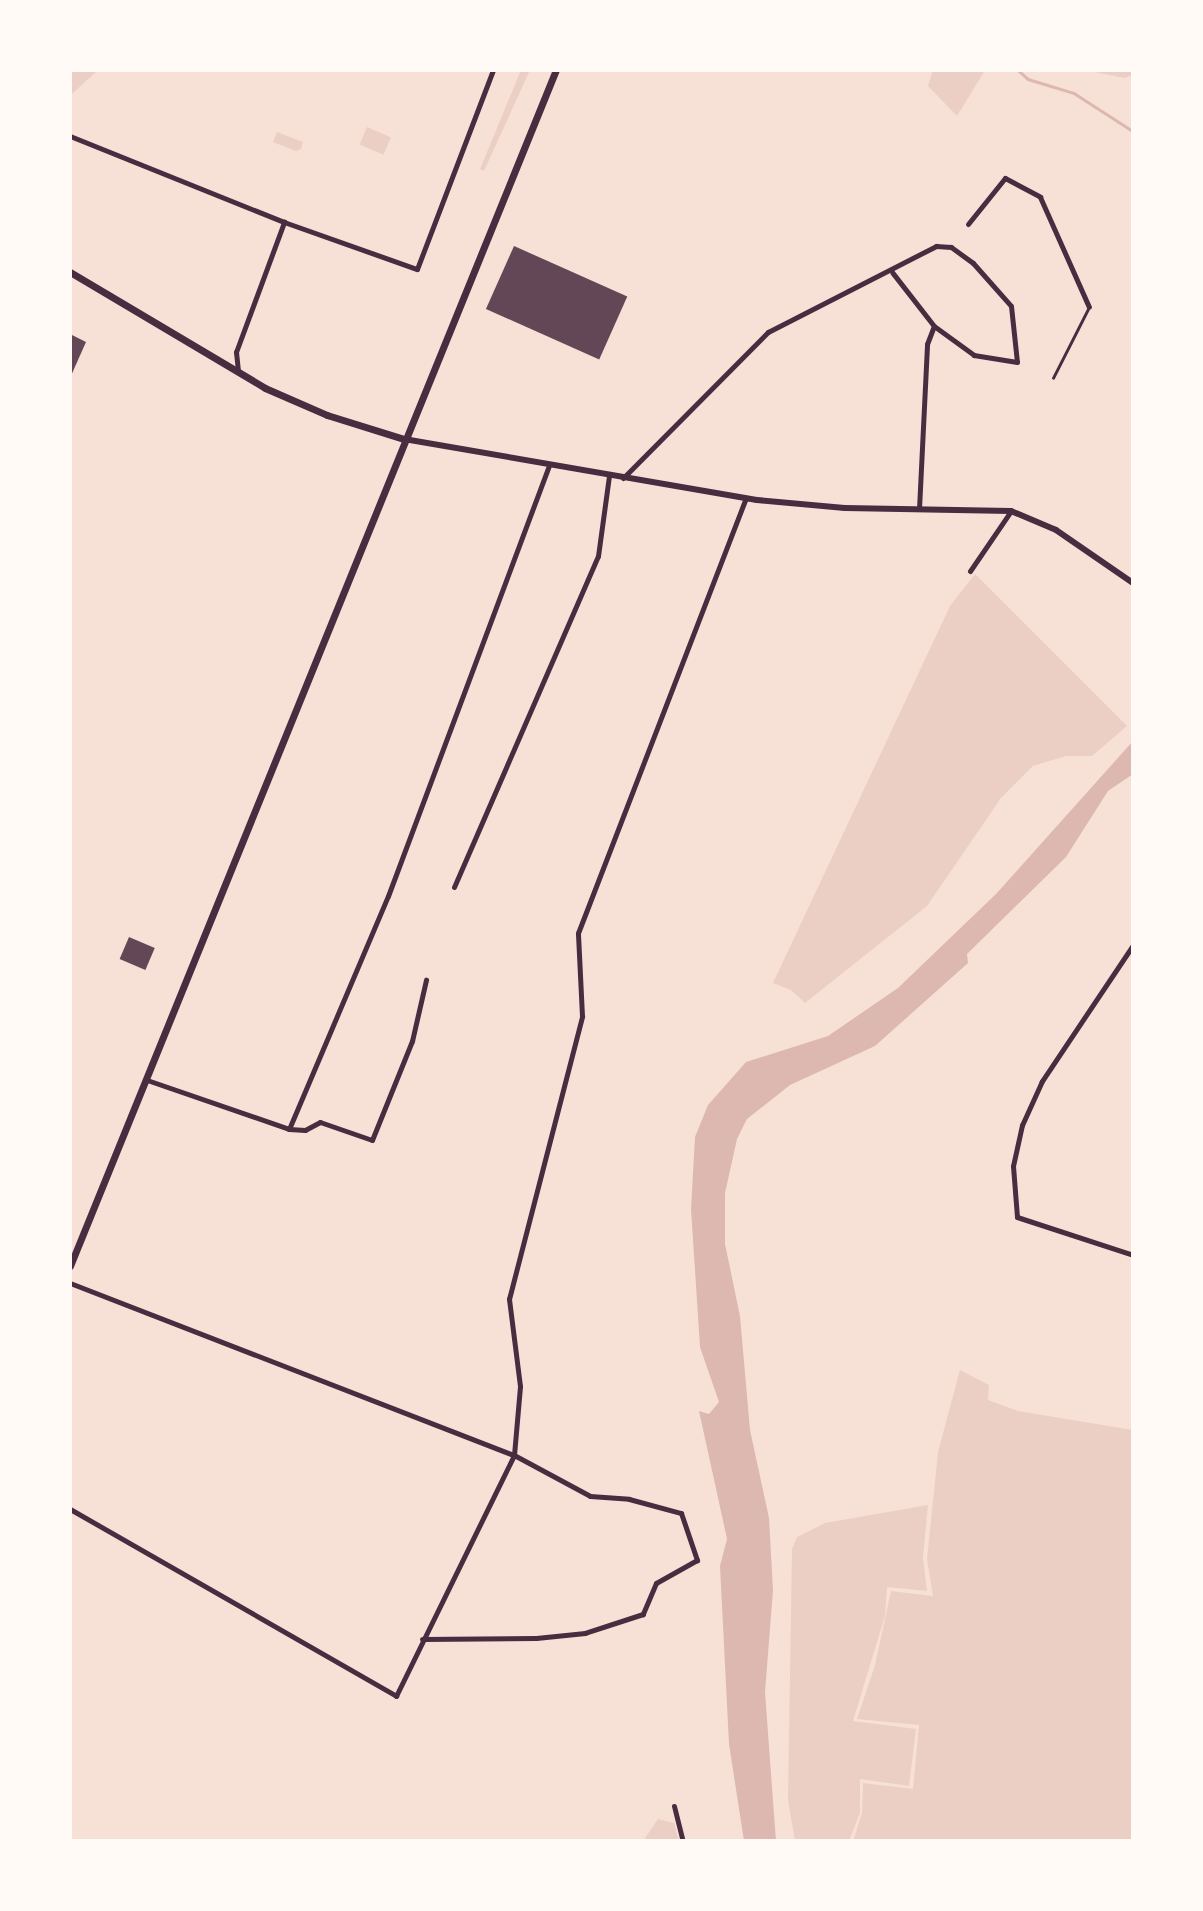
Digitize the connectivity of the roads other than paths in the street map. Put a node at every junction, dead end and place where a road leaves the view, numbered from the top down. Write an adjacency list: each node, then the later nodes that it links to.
1 (493, 70): 4 (street)
2 (556, 70): 14 (main road)
3 (70, 136): 4 (street)
4 (284, 222): 10 (street)
5 (968, 223): 8 (street)
6 (70, 272): 11 (main road)
7 (892, 272): 9 (street); 9 (street); 17 (street)
8 (1089, 307): 13 (lane)
9 (934, 326): 19 (street)
10 (236, 352): 11 (street); 12 (street)
11 (219, 362): 12 (main road)
12 (238, 372): 14 (main road)
13 (1053, 378)
14 (404, 439): 15 (street); 26 (main road)
15 (549, 466): 16 (street); 27 (street)
16 (610, 476): 17 (street); 23 (street)
17 (623, 478): 18 (street)
18 (746, 498): 19 (street); 31 (street)
19 (919, 509): 20 (street)
20 (1012, 511): 21 (street); 22 (street)
21 (970, 571)
22 (1133, 583)
23 (454, 887)
24 (1133, 945): 28 (street)
25 (426, 980): 27 (street)
26 (147, 1080): 27 (street); 29 (main road)
27 (289, 1129)
28 (1133, 1255)
29 (70, 1266)
30 (70, 1283): 31 (street)
31 (514, 1455): 33 (street); 33 (street)
32 (70, 1509): 33 (street)
33 (422, 1639)
34 (674, 1806): 35 (street)
35 (683, 1841)

